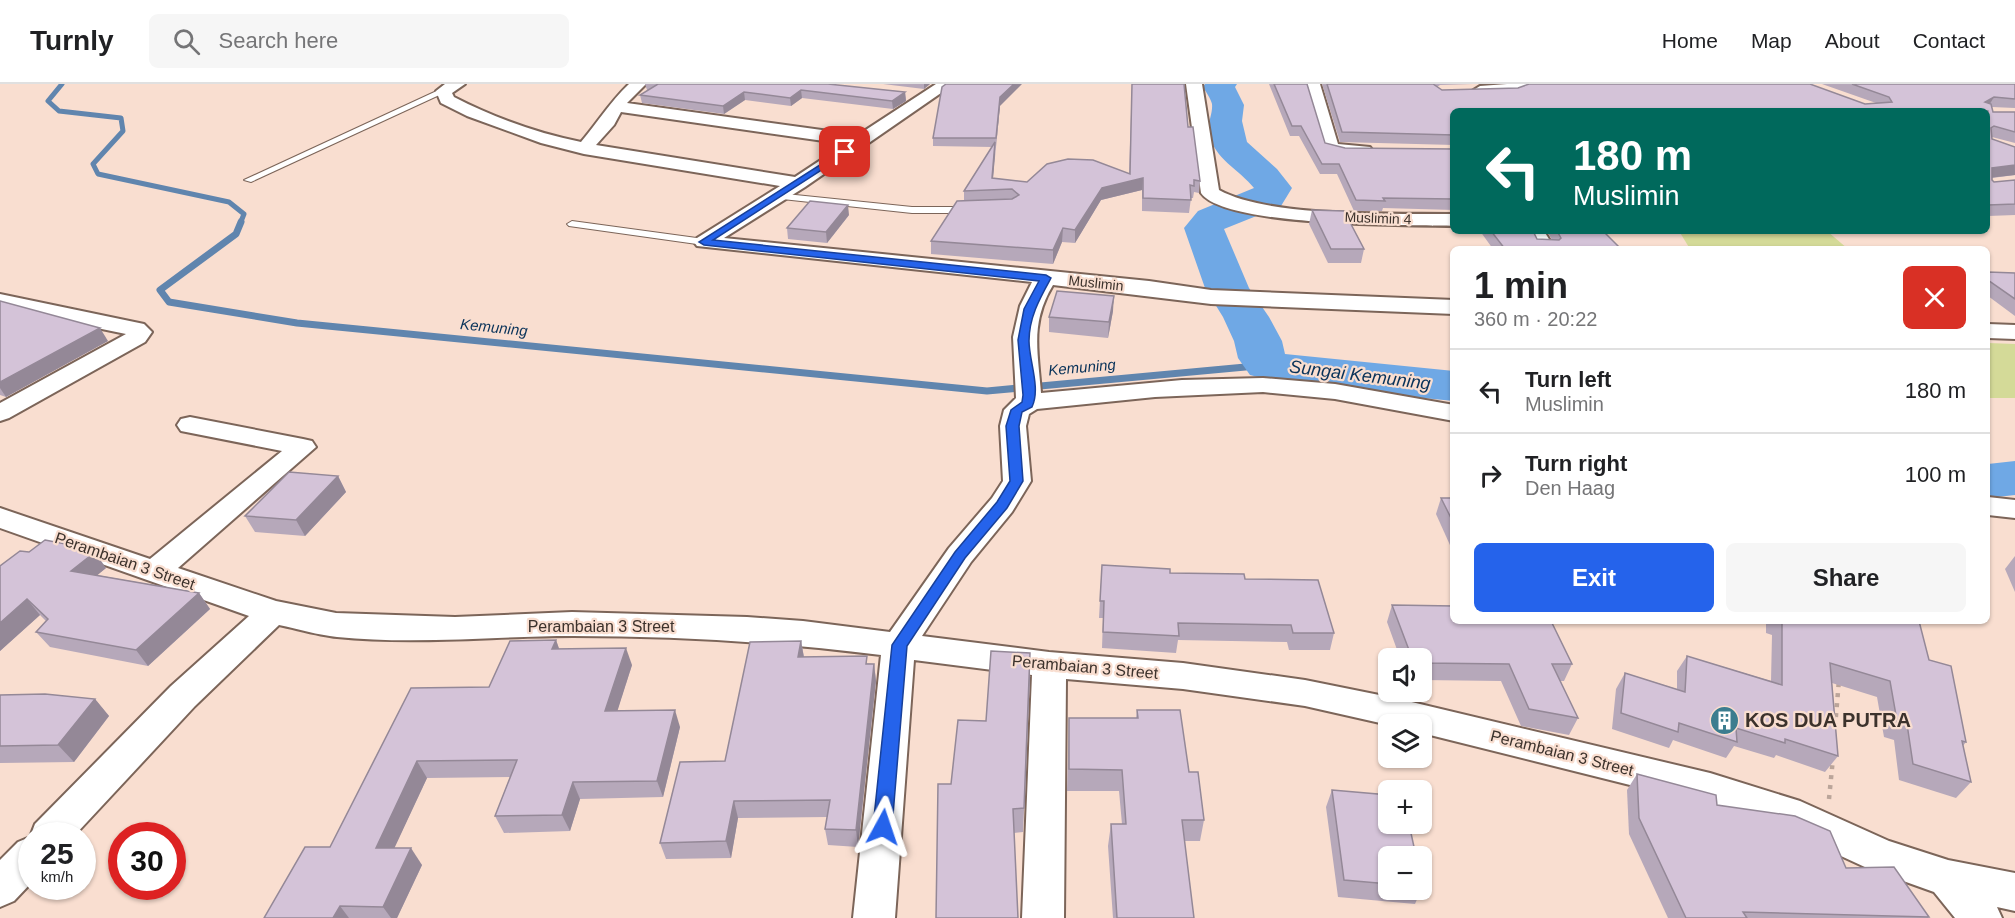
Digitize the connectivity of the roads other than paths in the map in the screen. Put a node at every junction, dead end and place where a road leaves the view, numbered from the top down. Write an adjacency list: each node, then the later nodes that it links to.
1 (638, 84): 10 (street)
2 (946, 84): 9 (street)
3 (1194, 84): 18 (street, Muslimin 4)
4 (1312, 84): 13 (street)
5 (1563, 84): 7 (street)
6 (451, 87): 12 (street); 14 (lane)
7 (1463, 91)
8 (903, 94): 9 (street)
9 (926, 96): 11 (street)
10 (615, 106): 11 (street); 12 (street)
11 (861, 141): 15 (street)
12 (584, 149): 15 (street)
13 (1376, 152)
14 (248, 180)
15 (798, 183): 16 (street)
16 (776, 196): 17 (lane); 20 (street)
17 (978, 209)
18 (1450, 220)
19 (572, 224): 20 (lane)
20 (704, 242): 21 (street, Muslimin)
21 (1046, 278): 23 (street, Muslimin); 26 (street)
22 (0, 301): 28 (street)
23 (1450, 307)
24 (1990, 331): 25 (street)
25 (2015, 332)
26 (1028, 399): 27 (street); 35 (street)
27 (1450, 412)
28 (0, 413)
29 (190, 425): 33 (street)
30 (1990, 506): 31 (street)
31 (2015, 509)
32 (0, 518): 33 (street, Perambaian 3 Street)
33 (155, 571): 34 (street, Perambaian 3 Street)
34 (273, 612): 35 (street, Perambaian 3 Street); 37 (street)
35 (899, 645): 36 (street, Perambaian 3 Street); 42 (street)
36 (1049, 665): 39 (street, Perambaian 3 Street); 43 (street)
37 (62, 822)
38 (18, 869): 40 (street)
39 (1948, 878): 41 (street, Perambaian 3 Street); 44 (street)
40 (0, 888)
41 (2015, 892)
42 (874, 918)
43 (1043, 918)
44 (1981, 918)

